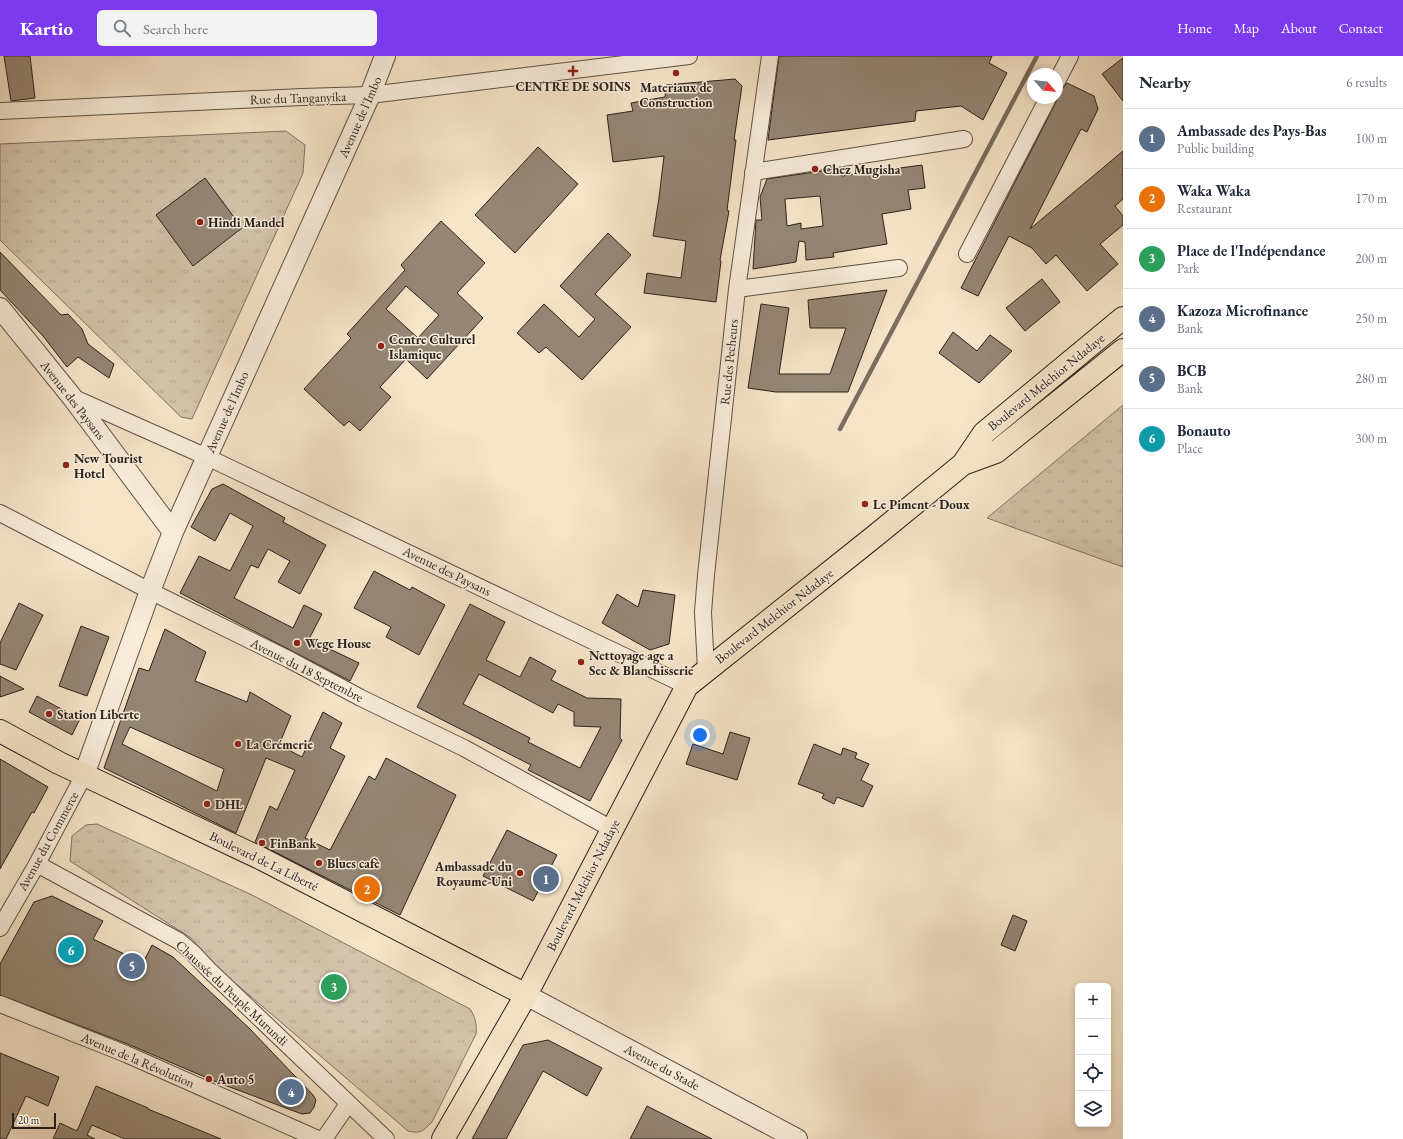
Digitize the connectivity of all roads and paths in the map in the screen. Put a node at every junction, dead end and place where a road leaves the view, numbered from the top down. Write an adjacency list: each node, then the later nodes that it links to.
1 (385, 56): 6 (street, Avenue de l'Imbo)
2 (689, 56): 6 (street, Rue du Tanganyika)
3 (770, 56): 10 (street, Rue des Pecheurs)
4 (1070, 56): 5 (street)
5 (1063, 69)
6 (370, 95): 8 (street, Rue du Tanganyika); 18 (street, Avenue de l'Imbo)
7 (1045, 104): 11 (street)
8 (0, 111)
9 (964, 139): 10 (street)
10 (753, 172): 13 (street, Rue des Pecheurs)
11 (967, 254)
12 (899, 268): 13 (street)
13 (737, 289): 23 (street, Rue des Pecheurs)
14 (0, 308): 17 (street, Avenue des Paysans)
15 (1123, 318): 19 (main road, Boulevard Melchior Ndadaye)
16 (1123, 350): 19 (main road)
17 (72, 397): 18 (street, Avenue des Paysans); 21 (street, Avenue des Paysans)
18 (207, 457): 21 (street, Avenue de l'Imbo); 24 (street, Avenue des Paysans)
19 (963, 464): 23 (main road, Boulevard Melchior Ndadaye)
20 (0, 513): 22 (street, Avenue du 18 Septembre)
21 (173, 532): 22 (street, Avenue de l'Imbo)
22 (150, 591): 26 (street, Avenue de l'Imbo); 27 (street, Avenue du 18 Septembre)
23 (706, 670): 24 (main road, Boulevard Melchior Ndadaye)
24 (687, 686): 27 (main road, Boulevard Melchior Ndadaye)
25 (0, 731): 26 (main road, Boulevard de La Liberté)
26 (84, 775): 28 (street, Avenue du Commerce); 30 (main road, Boulevard de La Liberté)
27 (612, 829): 30 (main road, Boulevard Melchior Ndadaye)
28 (37, 864): 29 (street, Avenue du Commerce); 32 (street, Chaussée du Peuple Murundi)
29 (0, 928)
30 (526, 995): 36 (main road, Boulevard Melchior Ndadaye); 37 (street, Avenue du Stade)
31 (0, 1004): 33 (street, Avenue de la Révolution)
32 (348, 1104): 34 (street); 35 (street, Chaussée du Peuple Murundi)
33 (318, 1139)
34 (324, 1139)
35 (386, 1139)
36 (442, 1139)
37 (797, 1139)

